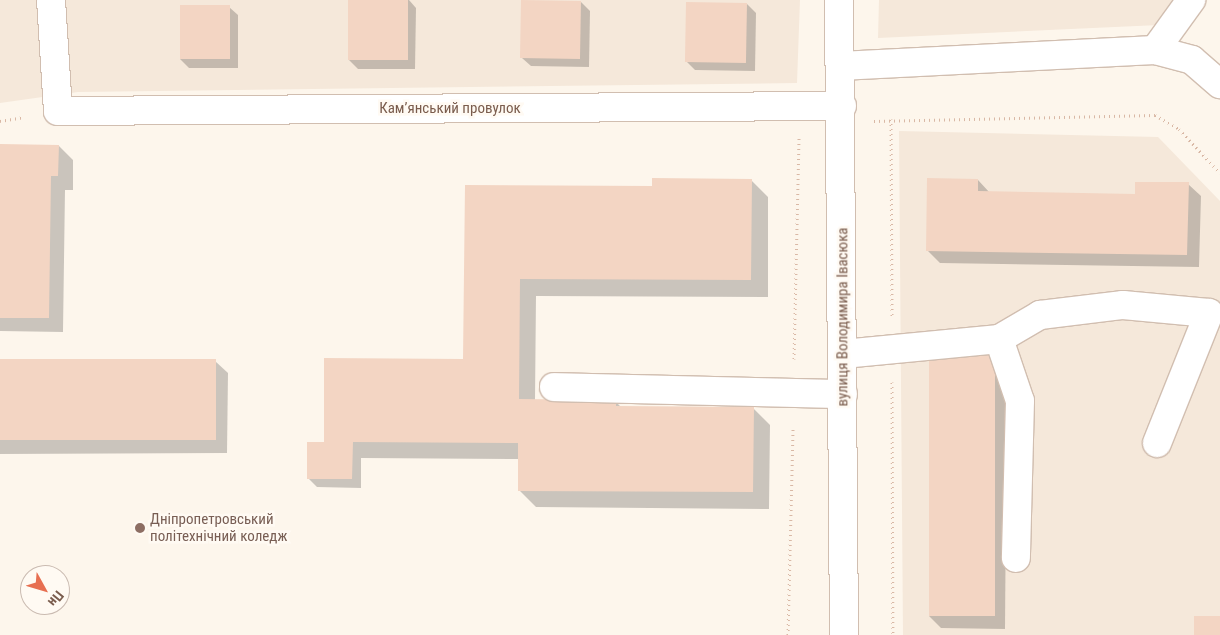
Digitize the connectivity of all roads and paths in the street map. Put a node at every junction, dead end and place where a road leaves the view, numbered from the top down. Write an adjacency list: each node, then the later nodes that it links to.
1 (52, 0): 7 (street, Камʼянський провулок)
2 (839, 0): 5 (street, вулиця Володимира Івасюка)
3 (1190, 0): 4 (street)
4 (1155, 50): 5 (street); 6 (street)
5 (840, 66): 7 (street, вулиця Володимира Івасюка)
6 (1220, 84)
7 (842, 106): 11 (street, вулиця Володимира Івасюка)
8 (891, 119): 9 (path)
9 (1220, 173)
10 (999, 339): 11 (street); 14 (street); 15 (street)
11 (842, 354): 13 (street, вулиця Володимира Івасюка)
12 (554, 387): 13 (street)
13 (843, 394): 16 (street, вулиця Володимира Івасюка)
14 (1157, 443)
15 (1016, 558)
16 (844, 635)

